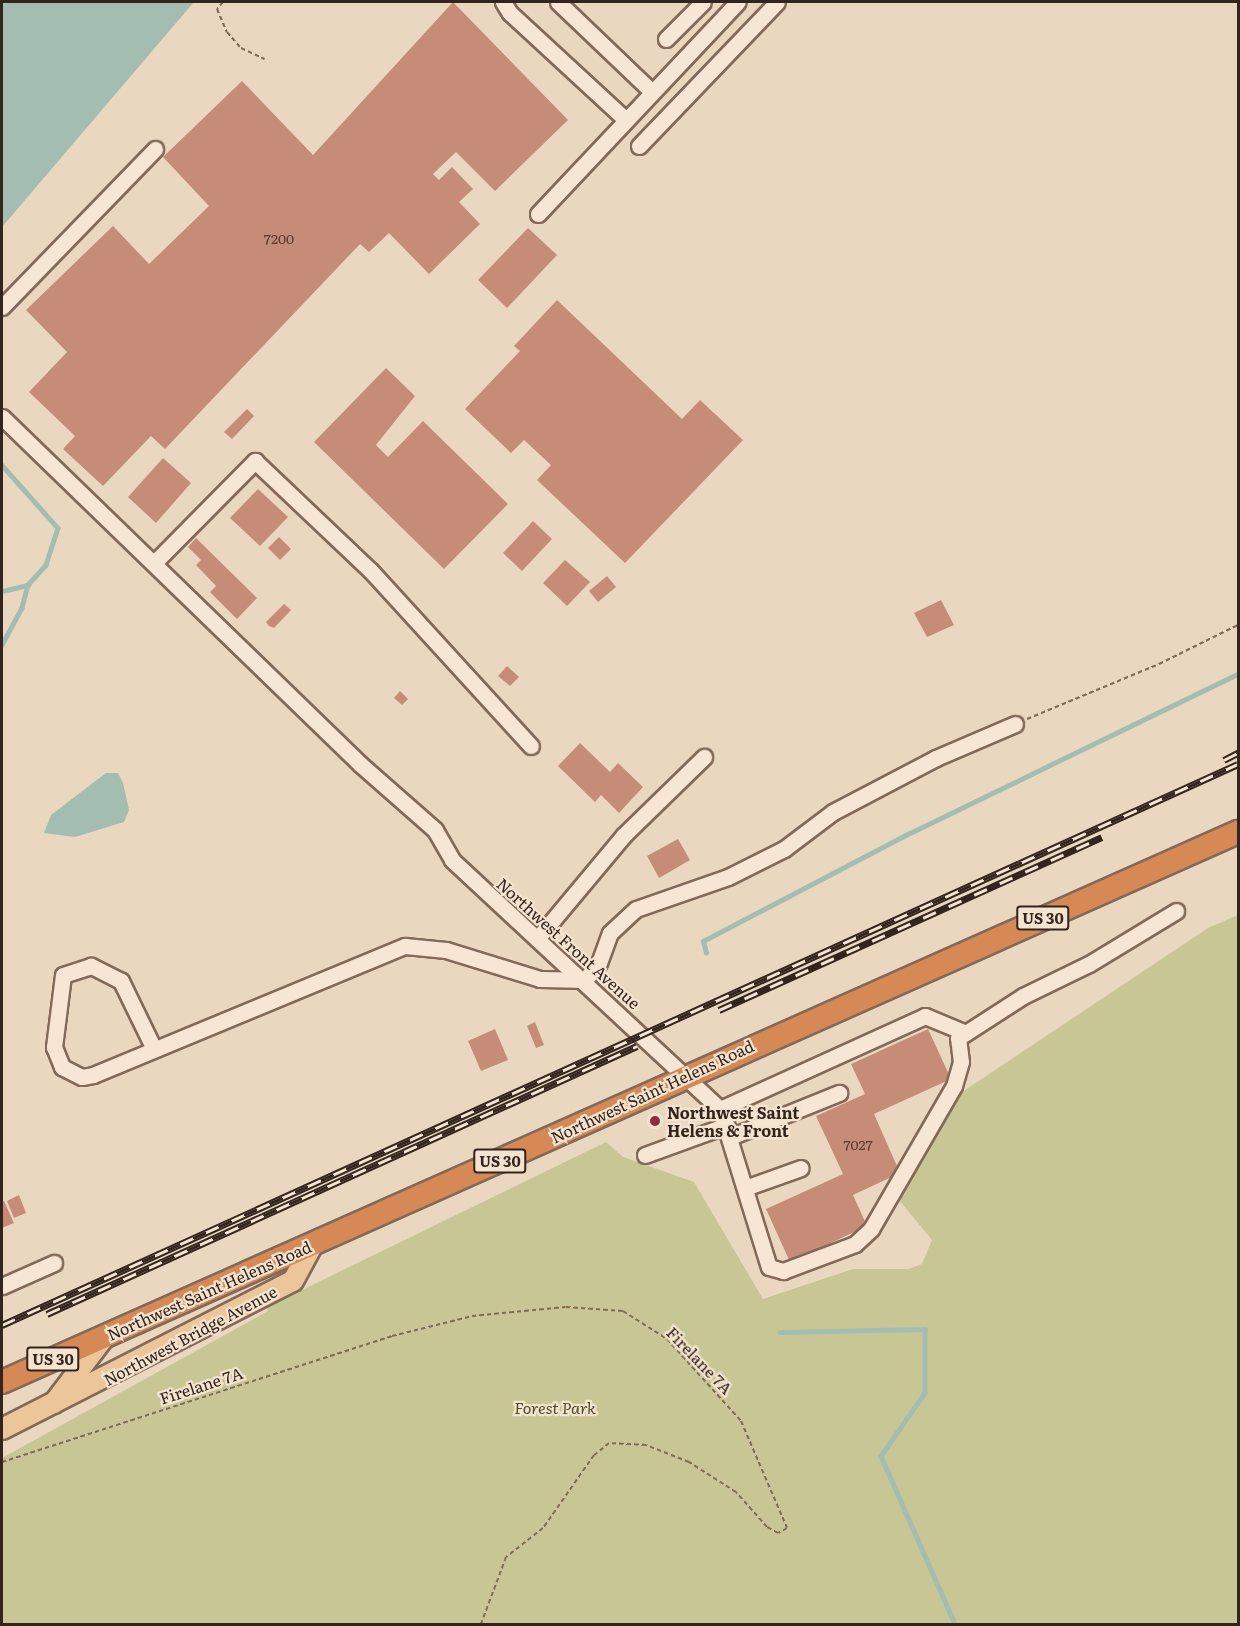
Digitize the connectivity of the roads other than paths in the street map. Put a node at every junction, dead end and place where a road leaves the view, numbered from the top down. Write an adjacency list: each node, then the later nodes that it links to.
1 (503, 2): 8 (lane)
2 (558, 2): 7 (lane)
3 (703, 2): 6 (lane)
4 (738, 2): 7 (lane)
5 (777, 2): 9 (lane)
6 (666, 39)
7 (651, 91): 8 (lane)
8 (625, 118): 11 (lane)
9 (639, 146)
10 (155, 149): 12 (lane)
11 (538, 214)
12 (2, 307)
13 (2, 417): 14 (lane, Northwest Front Avenue)
14 (154, 563): 16 (lane); 20 (lane, Northwest Front Avenue)
15 (1015, 724): 21 (lane)
16 (531, 746)
17 (704, 757): 20 (lane)
18 (1239, 832): 24 (highway, Northwest Saint Helens Road / US 30)
19 (1176, 911): 22 (lane)
20 (537, 939): 21 (lane, Northwest Front Avenue)
21 (585, 980): 23 (lane); 24 (lane, Northwest Front Avenue)
22 (966, 1033): 26 (lane); 30 (lane)
23 (154, 1049): 23 (lane)
24 (687, 1075): 26 (lane, Northwest Front Avenue); 31 (highway, Northwest Saint Helens Road / US 30)
25 (839, 1093): 27 (lane)
26 (720, 1109): 27 (lane)
27 (728, 1131): 28 (lane); 30 (lane)
28 (645, 1155)
29 (801, 1168): 30 (lane)
30 (745, 1188)
31 (312, 1244): 34 (highway, Northwest Saint Helens Road / US 30); 36 (main road, Northwest Bridge Avenue)
32 (54, 1263): 33 (lane)
33 (2, 1286)
34 (105, 1336): 35 (highway, Northwest Saint Helens Road / US 30); 36 (main road, Northwest Bridge Avenue)
35 (2, 1382)
36 (50, 1407): 37 (main road, Northwest Bridge Avenue)
37 (2, 1429)

